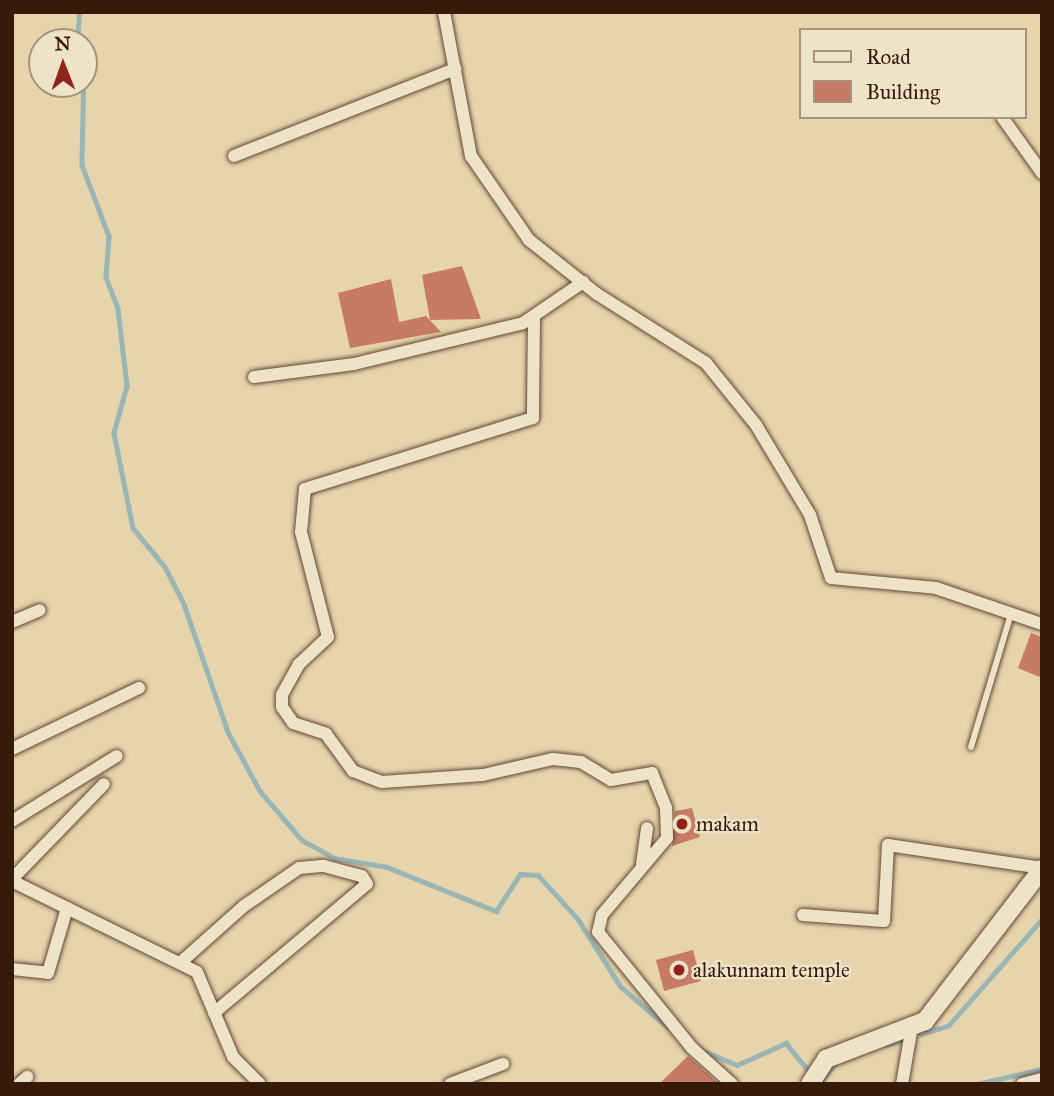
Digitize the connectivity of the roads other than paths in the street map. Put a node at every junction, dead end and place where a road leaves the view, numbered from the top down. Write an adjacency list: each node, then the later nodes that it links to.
1 (444, 12): 2 (street)
2 (455, 69): 4 (street); 6 (street)
3 (1003, 119): 5 (street)
4 (234, 156)
5 (1041, 171)
6 (583, 282): 7 (street); 10 (street)
7 (528, 320): 8 (street); 20 (street)
8 (254, 377)
9 (40, 610): 11 (street)
10 (1011, 614): 12 (street); 14 (lane)
11 (12, 622)
12 (1042, 624)
13 (139, 688): 15 (street)
14 (971, 747)
15 (12, 749)
16 (117, 756): 18 (street)
17 (104, 784): 22 (street)
18 (12, 821)
19 (647, 828): 20 (street)
20 (642, 864): 33 (street)
21 (1042, 869): 24 (street); 28 (main road)
22 (12, 880): 23 (street)
23 (67, 908): 25 (street); 26 (street)
24 (803, 915)
25 (180, 963): 27 (street); 27 (street)
26 (12, 969)
27 (214, 1013): 31 (street)
28 (912, 1026): 34 (main road); 35 (street)
29 (503, 1064): 32 (street)
30 (1042, 1079): 36 (street)
31 (260, 1084)
32 (450, 1084)
33 (732, 1084)
34 (810, 1084)
35 (902, 1084)
36 (1022, 1084)

